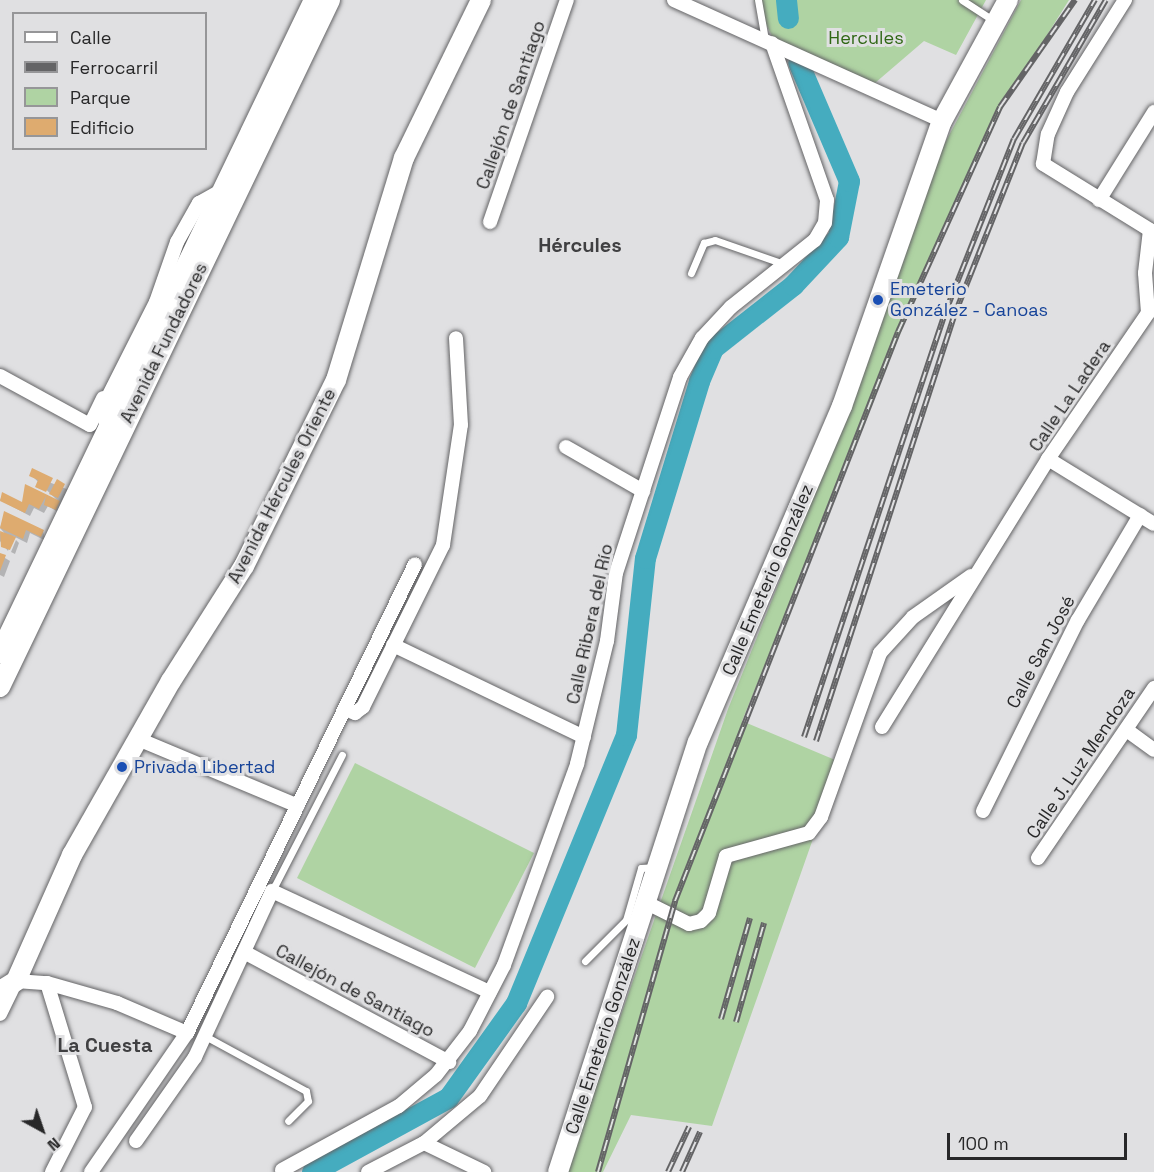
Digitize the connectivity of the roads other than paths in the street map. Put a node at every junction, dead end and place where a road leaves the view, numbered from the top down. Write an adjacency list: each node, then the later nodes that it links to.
1 (314, 0): 14 (street, Avenida Fundadores)
2 (330, 0): 32 (street, Avenida Fundadores)
3 (481, 0): 38 (street, Avenida Hércules Oriente)
4 (567, 0): 16 (street, Callejón de Santiago)
5 (674, 0): 11 (street)
6 (758, 0): 11 (lane)
7 (962, 0): 10 (lane)
8 (1008, 0): 10 (street, Calle Emeterio González)
9 (1125, 0): 15 (street)
10 (996, 23): 13 (street, Calle Emeterio González)
11 (769, 41): 13 (street); 17 (street, Calle Ribera del Río)
12 (1154, 112): 15 (street)
13 (942, 121): 44 (street, Calle Emeterio González)
14 (219, 192): 20 (street); 22 (street, Avenida Fundadores)
15 (1099, 200): 24 (street, Calle La Ladera)
16 (490, 222)
17 (784, 264): 18 (lane); 25 (street, Calle Ribera del Río)
18 (691, 273)
19 (456, 338): 30 (street)
20 (117, 372): 21 (street); 22 (street)
21 (0, 376)
22 (106, 429): 31 (street, Avenida Fundadores)
23 (566, 447): 25 (street)
24 (1048, 459): 26 (street); 29 (street, Calle La Ladera)
25 (643, 490): 37 (street, Calle Ribera del Río)
26 (1140, 515): 27 (street); 42 (street, Calle San José)
27 (1154, 524)
28 (415, 564): 34 (street)
29 (978, 571): 35 (street, Calle La Ladera); 46 (street, Calle La Ladera)
30 (393, 645): 34 (street); 37 (street)
31 (0, 653)
32 (0, 687)
33 (1154, 688): 36 (street, Calle J. Luz Mendoza)
34 (345, 709): 41 (street)
35 (882, 727)
36 (1128, 731): 39 (street); 43 (street, Calle J. Luz Mendoza)
37 (584, 736): 51 (street, Calle Ribera del Río)
38 (138, 739): 41 (street); 50 (street, Avenida Hércules Oriente)
39 (1154, 750)
40 (342, 755): 45 (lane)
41 (298, 806): 54 (street)
42 (983, 811)
43 (1038, 858)
44 (658, 867): 46 (street, Calle Emeterio González); 48 (lane)
45 (272, 891): 47 (street); 51 (street)
46 (647, 903): 65 (street, Calle Emeterio González)
47 (244, 952): 55 (street); 56 (street, Callejón de Santiago)
48 (585, 961)
49 (47, 983): 50 (street); 54 (street); 61 (street)
50 (8, 986): 53 (street, Avenida Hércules Oriente)
51 (490, 992): 56 (street, Calle Ribera del Río)
52 (547, 997): 59 (street)
53 (0, 1014)
54 (187, 1033): 62 (street)
55 (205, 1036): 57 (lane); 58 (street)
56 (449, 1062): 60 (street, Calle Ribera del Río)
57 (288, 1120)
58 (136, 1141)
59 (424, 1143): 63 (street); 64 (street)
60 (282, 1170)
61 (52, 1172)
62 (91, 1172)
63 (368, 1172)
64 (484, 1172)
65 (558, 1172)

